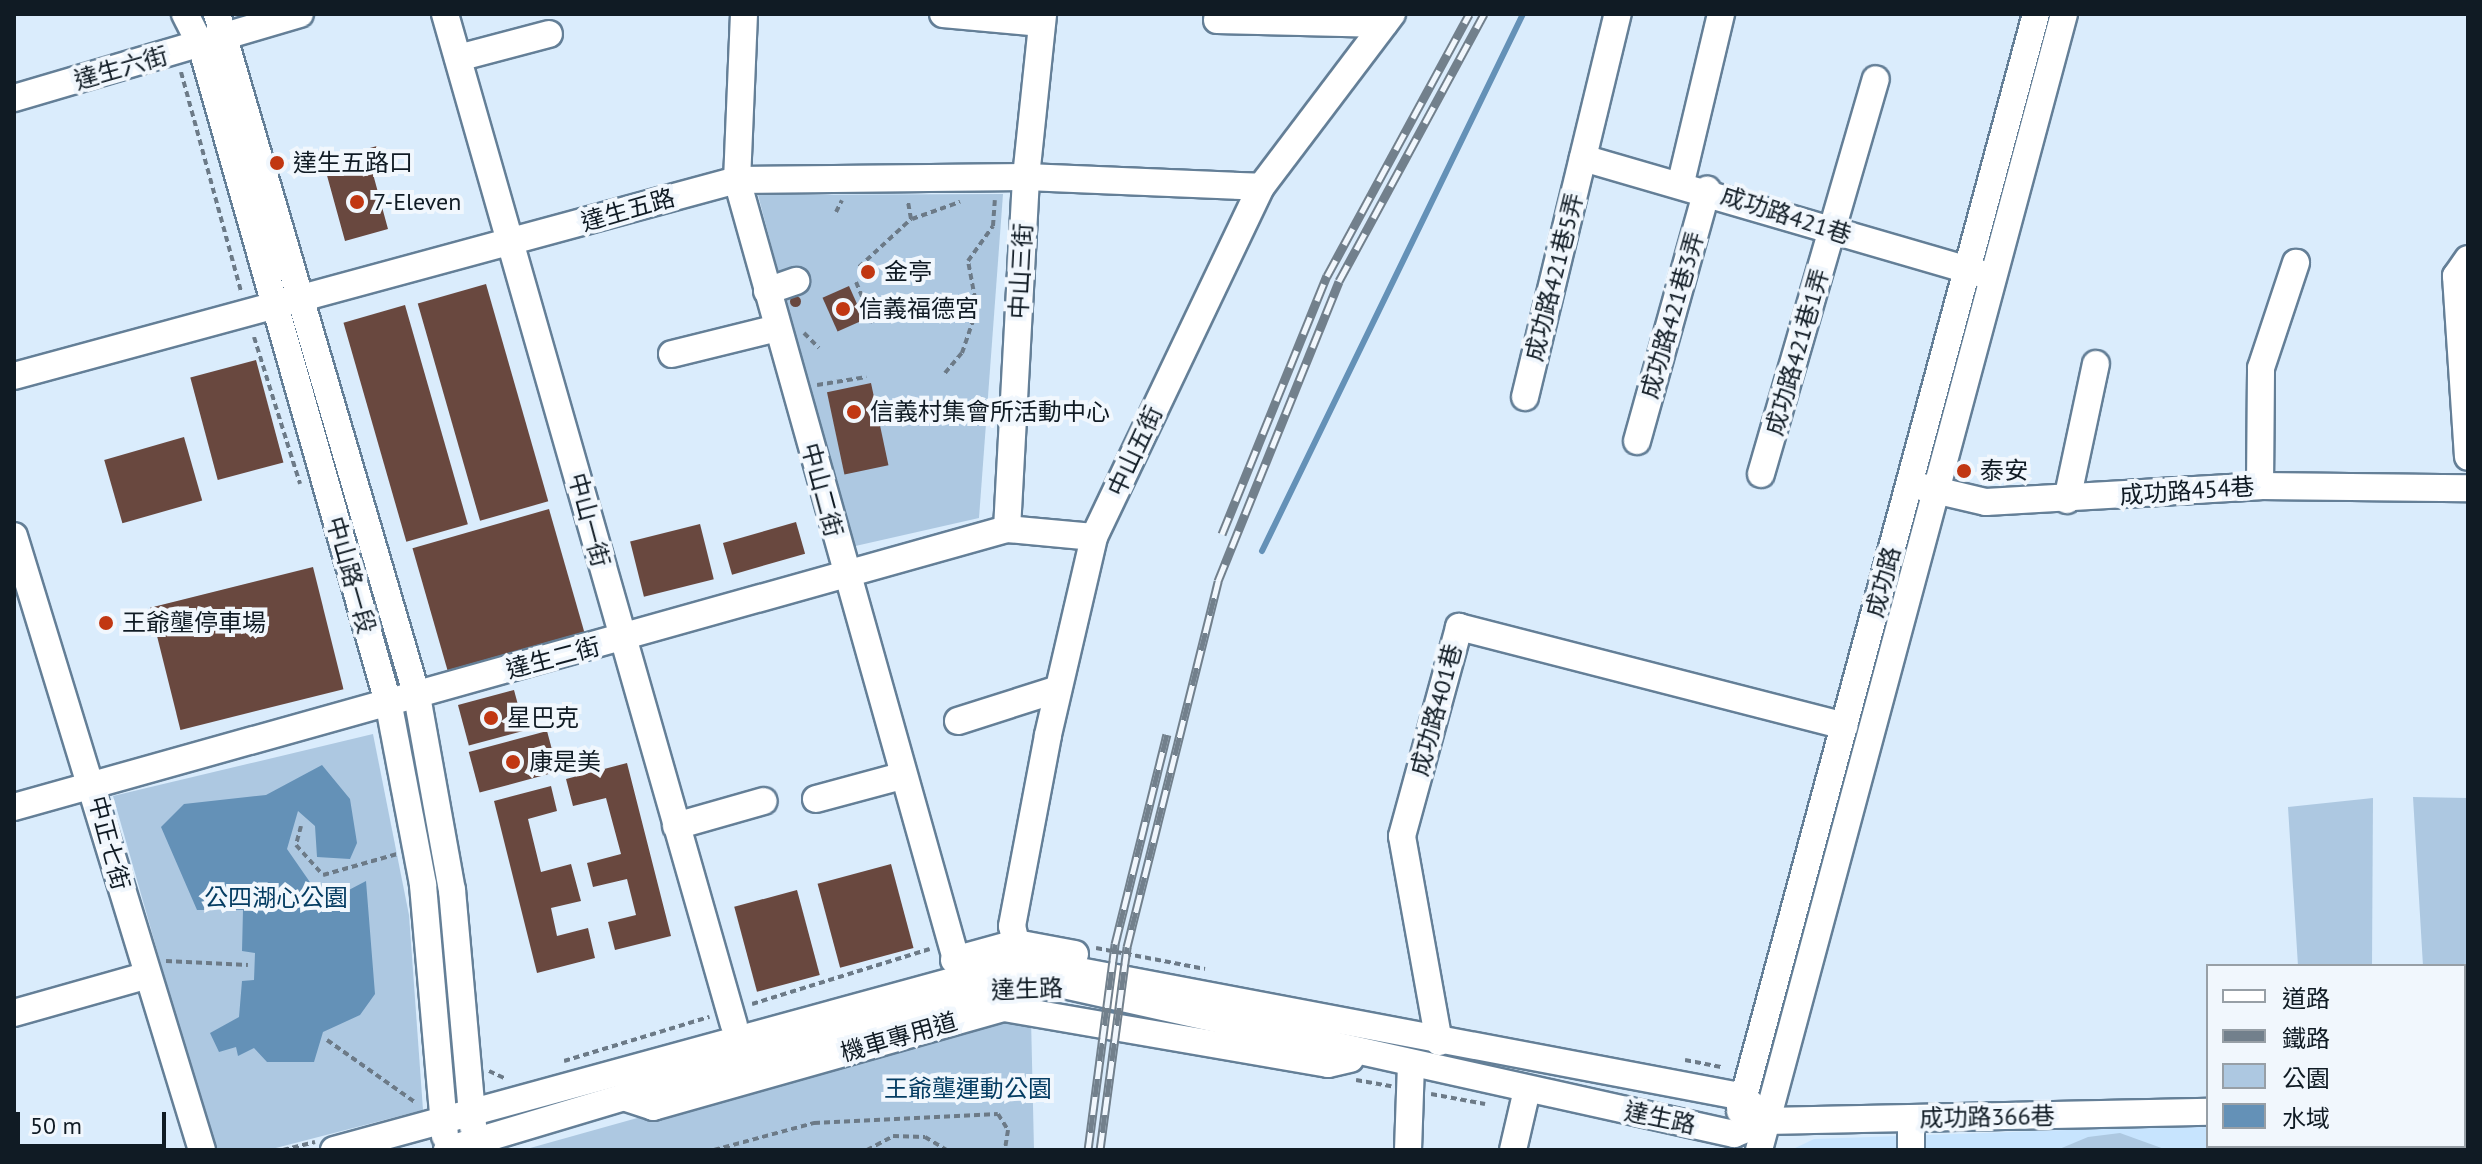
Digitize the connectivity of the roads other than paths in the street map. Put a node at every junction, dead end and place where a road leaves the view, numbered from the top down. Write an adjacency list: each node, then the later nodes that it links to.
1 (185, 14): 15 (street, 中山路一段)
2 (300, 14): 13 (street, 達生六街)
3 (445, 14): 16 (street, 中山一街)
4 (744, 14): 21 (street, 中山二街)
5 (943, 14): 10 (street)
6 (1618, 14): 19 (street, 成功路421巷5弄)
7 (1721, 14): 22 (street)
8 (2036, 14): 29 (street, 成功路)
9 (2064, 14): 29 (street, 成功路)
10 (1042, 18): 20 (street, 中山三街)
11 (1388, 19): 12 (street); 23 (street, 中山五街)
12 (1217, 20)
13 (222, 25): 15 (street, 達生六街); 32 (street, 中山路一段)
14 (549, 34): 16 (street)
15 (201, 45): 18 (street, 達生六街); 33 (street, 中山路一段)
16 (458, 58): 26 (street, 中山一街)
17 (1876, 79): 25 (street, 成功路421巷1弄)
18 (14, 98)
19 (1583, 158): 22 (street, 成功路421巷); 38 (street, 成功路421巷5弄)
20 (1026, 177): 21 (street, 達生五路); 23 (street, 達生五路); 47 (street, 中山三街)
21 (737, 180): 26 (street, 達生五路); 31 (street, 中山二街)
22 (1681, 182): 24 (street, 成功路421巷)
23 (1261, 187): 49 (street, 中山五街)
24 (1707, 190): 25 (street, 成功路421巷); 39 (street, 成功路421巷3弄)
25 (1832, 231): 29 (street, 成功路421巷); 41 (street, 成功路421巷1弄)
26 (513, 243): 32 (street, 達生五路); 52 (street, 中山一街)
27 (2468, 259): 40 (street)
28 (2296, 263): 43 (street)
29 (1977, 273): 42 (street, 成功路); 45 (street, 成功路)
30 (796, 281): 31 (street)
31 (767, 291): 34 (street, 中山二街)
32 (305, 303): 33 (street, 達生五路); 54 (street, 中山路一段)
33 (273, 308): 37 (street, 達生五路); 55 (street, 中山路一段)
34 (777, 328): 35 (street); 50 (street, 中山二街)
35 (672, 354)
36 (2096, 364): 46 (street)
37 (14, 376)
38 (1525, 397)
39 (1637, 441)
40 (2468, 457)
41 (1761, 474)
42 (1908, 485): 45 (street, 成功路454巷); 57 (street, 成功路)
43 (2260, 486): 44 (street, 成功路454巷); 46 (street, 成功路454巷)
44 (2468, 488)
45 (1937, 490): 46 (street, 成功路454巷); 58 (street, 成功路)
46 (2067, 500)
47 (1007, 529): 49 (street, 達生二街); 50 (street, 達生二街)
48 (14, 536): 51 (street, 中正七街)
49 (1094, 537): 53 (street, 中山五街)
50 (846, 577): 52 (street, 達生二街); 59 (street, 中山二街)
51 (23, 595): 60 (street, 中正七街)
52 (621, 639): 54 (street, 達生二街); 64 (street, 中山一街)
53 (1058, 689): 56 (street); 65 (street, 中山五街)
54 (417, 696): 55 (street, 達生二街); 76 (street, 中山路一段)
55 (389, 706): 60 (street, 達生二街); 78 (street, 中山路一段)
56 (958, 721)
57 (1844, 726): 58 (street, 成功路); 71 (street, 成功路401巷)
58 (1846, 770): 74 (street, 成功路); 80 (street, 成功路)
59 (901, 776): 61 (street); 66 (street, 中山二街)
60 (93, 784): 63 (street, 達生二街); 67 (street, 中正七街)
61 (816, 799)
62 (764, 801): 64 (street)
63 (14, 807)
64 (676, 826): 69 (street, 中山一街)
65 (1016, 943): 66 (street, 達生路); 70 (street)
66 (946, 953): 69 (street, 達生路)
67 (143, 968): 68 (street); 84 (street, 中正七街)
68 (14, 1013)
69 (731, 1015): 73 (street, 達生路)
70 (1370, 1029): 71 (street, 達生路); 73 (street, 達生路)
71 (1439, 1042): 74 (street, 達生路)
72 (1410, 1077): 73 (street, 達生路); 75 (street, 達生路); 85 (street)
73 (619, 1085): 76 (street, 達生路); 83 (street, 達生路)
74 (1744, 1097): 80 (street); 81 (street, 成功路)
75 (1524, 1100): 81 (street, 達生路); 86 (street)
76 (475, 1112): 78 (street, 達生路); 83 (street, 中山路一段)
77 (2206, 1112): 79 (street, 成功路366巷)
78 (436, 1116): 82 (street, 達生路); 83 (street, 中山路一段)
79 (1911, 1118): 80 (street, 成功路366巷); 88 (street)
80 (1767, 1121): 81 (street); 87 (street, 成功路)
81 (1731, 1142)
82 (330, 1144)
83 (458, 1148)
84 (202, 1150)
85 (1408, 1150)
86 (1513, 1150)
87 (1759, 1150)
88 (1911, 1150)

